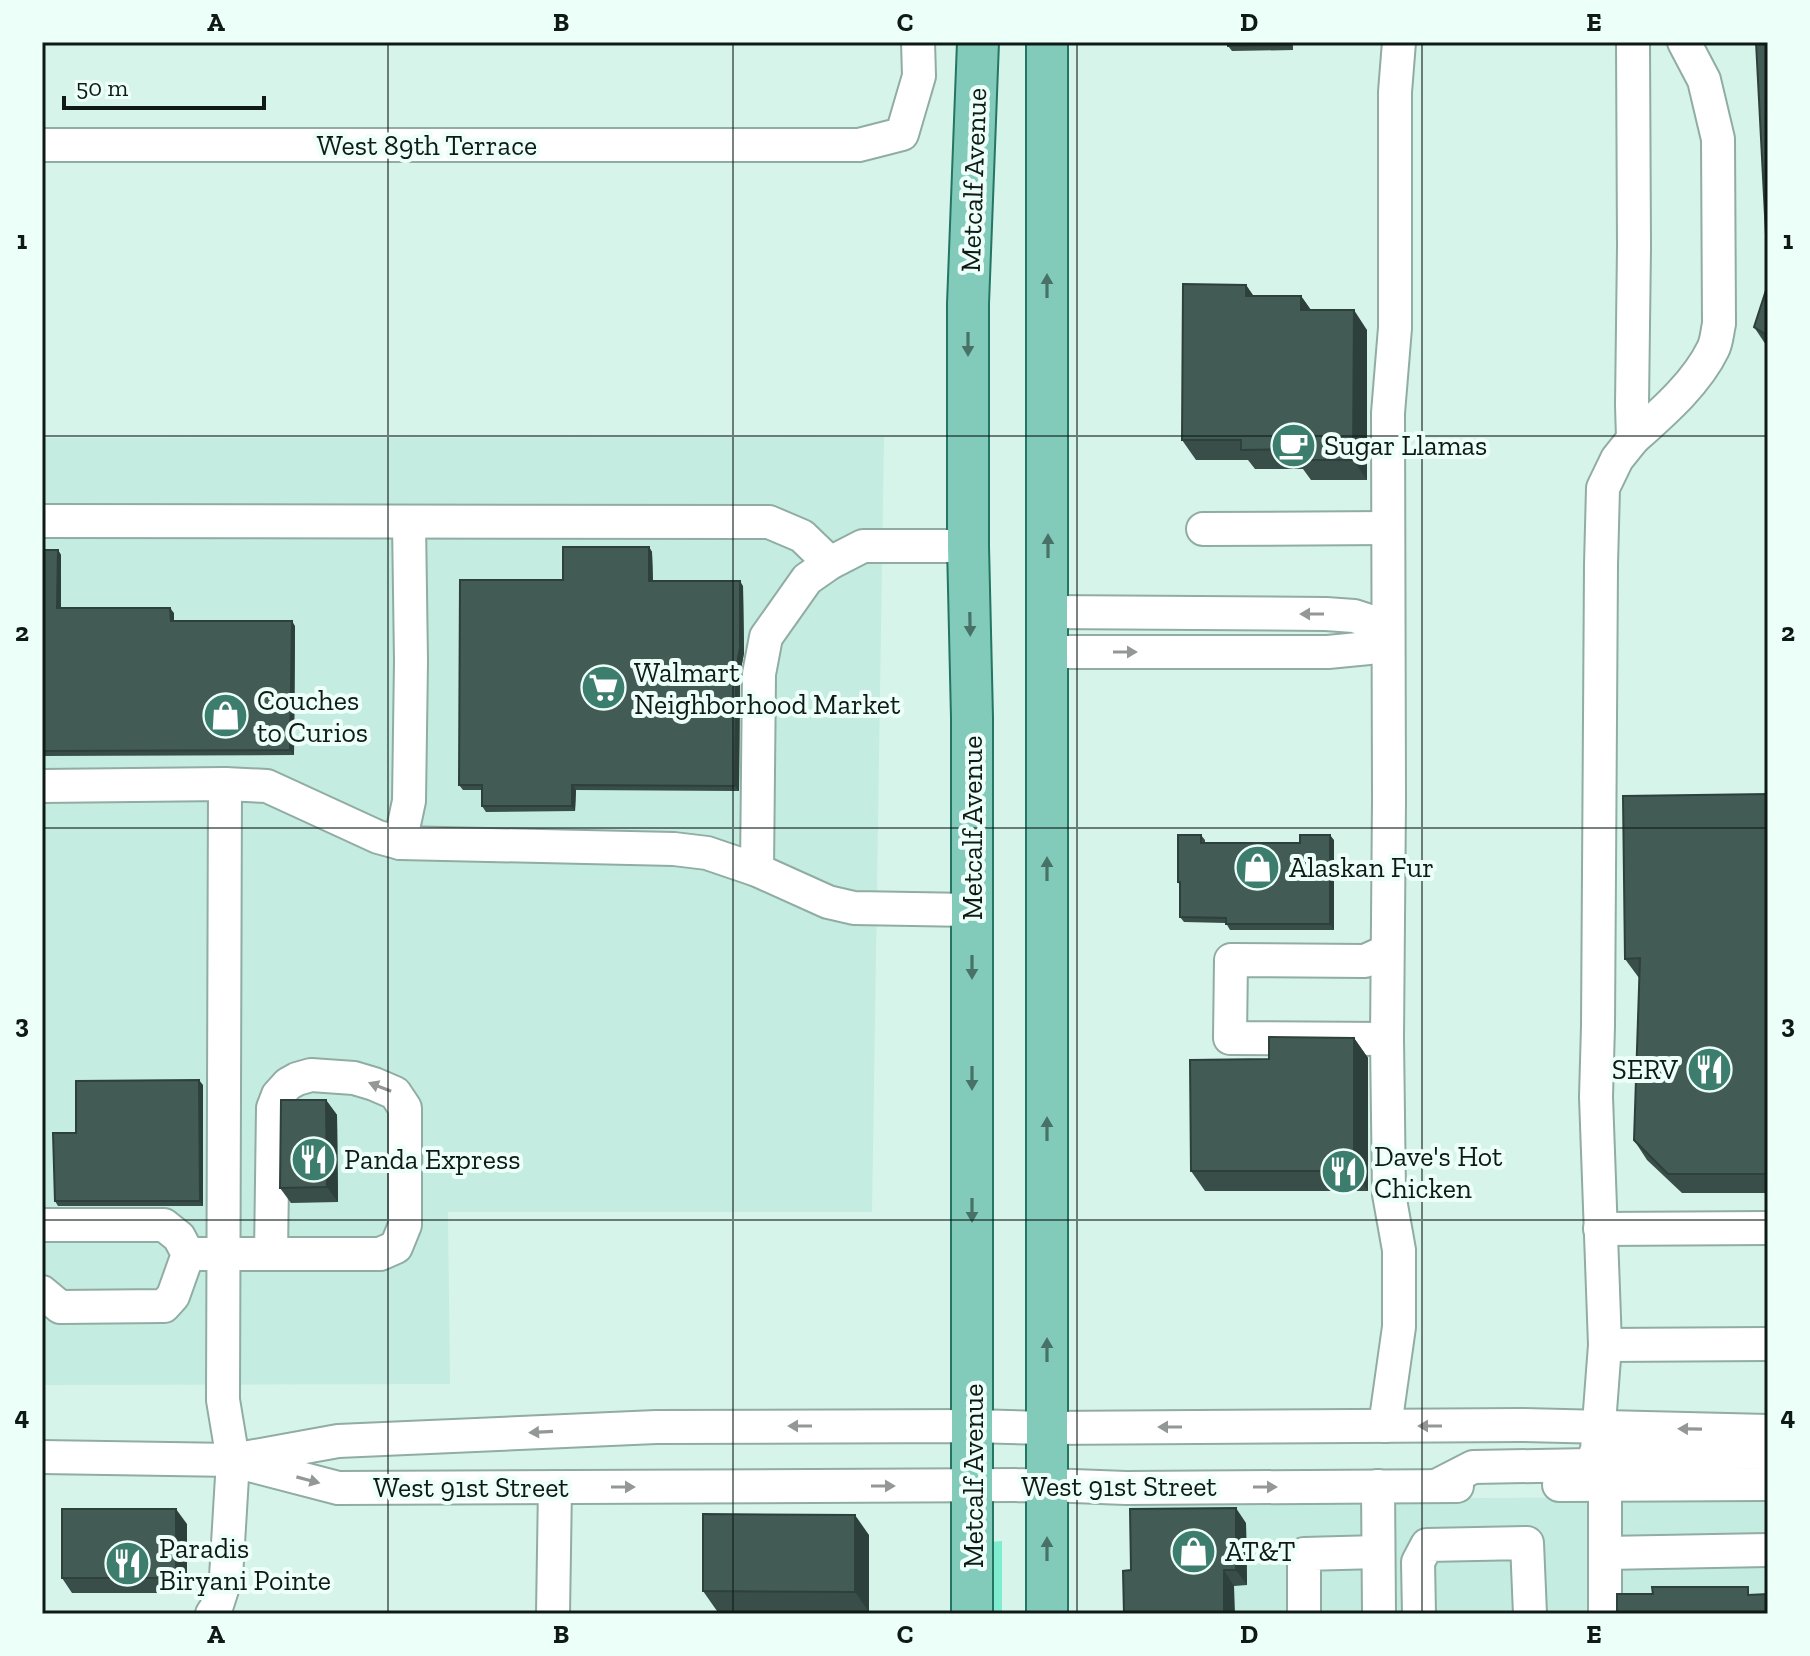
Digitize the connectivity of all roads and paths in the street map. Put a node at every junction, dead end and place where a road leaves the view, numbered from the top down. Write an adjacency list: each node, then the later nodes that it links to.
1 (918, 42): 7 (street, West 89th Terrace)
2 (978, 42): 13 (main road, Metcalf Avenue, one-way to 13)
3 (1047, 42): 15 (main road, one-way to 3)
4 (1399, 42): 11 (street)
5 (1633, 42): 8 (street)
6 (1684, 42): 8 (street)
7 (42, 145)
8 (1633, 439): 27 (street)
9 (42, 521): 10 (street)
10 (409, 522): 14 (street); 20 (street)
11 (1388, 528): 12 (street); 16 (street)
12 (1203, 529)
13 (968, 546): 14 (street); 22 (main road, Metcalf Avenue, one-way to 22)
14 (830, 563): 21 (street)
15 (1048, 612): 16 (street, one-way to 15); 17 (main road)
16 (1388, 627): 17 (street, one-way to 16); 23 (street)
17 (1047, 652): 37 (main road, one-way to 17)
18 (225, 784): 19 (street); 20 (street); 29 (street)
19 (42, 786)
20 (400, 843): 21 (street)
21 (757, 870): 22 (street)
22 (971, 910): 34 (main road, Metcalf Avenue, one-way to 34)
23 (1387, 951): 24 (street); 24 (street)
24 (1387, 1039): 35 (street)
25 (42, 1225): 28 (street)
26 (1768, 1228): 27 (street)
27 (1600, 1229): 33 (street)
28 (188, 1254): 29 (street); 31 (street)
29 (223, 1254): 30 (street); 41 (street)
30 (271, 1254): 30 (street, one-way to 30)
31 (42, 1292)
32 (1768, 1344): 33 (street)
33 (1605, 1345): 36 (street)
34 (973, 1426): 37 (street, West 91st Street); 41 (street, West 91st Street, one-way to 41); 45 (main road, Metcalf Avenue)
35 (1385, 1426): 36 (street, West 91st Street, one-way to 35); 37 (street, West 91st Street, one-way to 37)
36 (1598, 1427): 38 (street, West 91st Street, one-way to 36); 47 (street)
37 (1046, 1428): 43 (main road)
38 (1768, 1431)
39 (1768, 1452): 44 (street)
40 (42, 1457): 41 (street, West 91st Street)
41 (233, 1460): 48 (street, West 91st Street, one-way to 48); 52 (street)
42 (1768, 1484): 44 (street, West 91st Street)
43 (1047, 1485): 45 (street, West 91st Street); 46 (street, West 91st Street, one-way to 46); 55 (main road, one-way to 43)
44 (1605, 1485): 47 (street, West 91st Street); 51 (street)
45 (973, 1486): 48 (street, West 91st Street, one-way to 45); 54 (main road, Metcalf Avenue)
46 (1378, 1486): 47 (street, West 91st Street); 50 (street)
47 (1436, 1486)
48 (555, 1487): 53 (street)
49 (1768, 1550): 51 (street)
50 (1378, 1552): 56 (street); 57 (street)
51 (1605, 1553): 60 (street)
52 (212, 1614)
53 (553, 1614)
54 (972, 1614)
55 (1047, 1614)
56 (1304, 1614)
57 (1379, 1614)
58 (1419, 1614): 59 (street)
59 (1530, 1614)
60 (1605, 1614)

